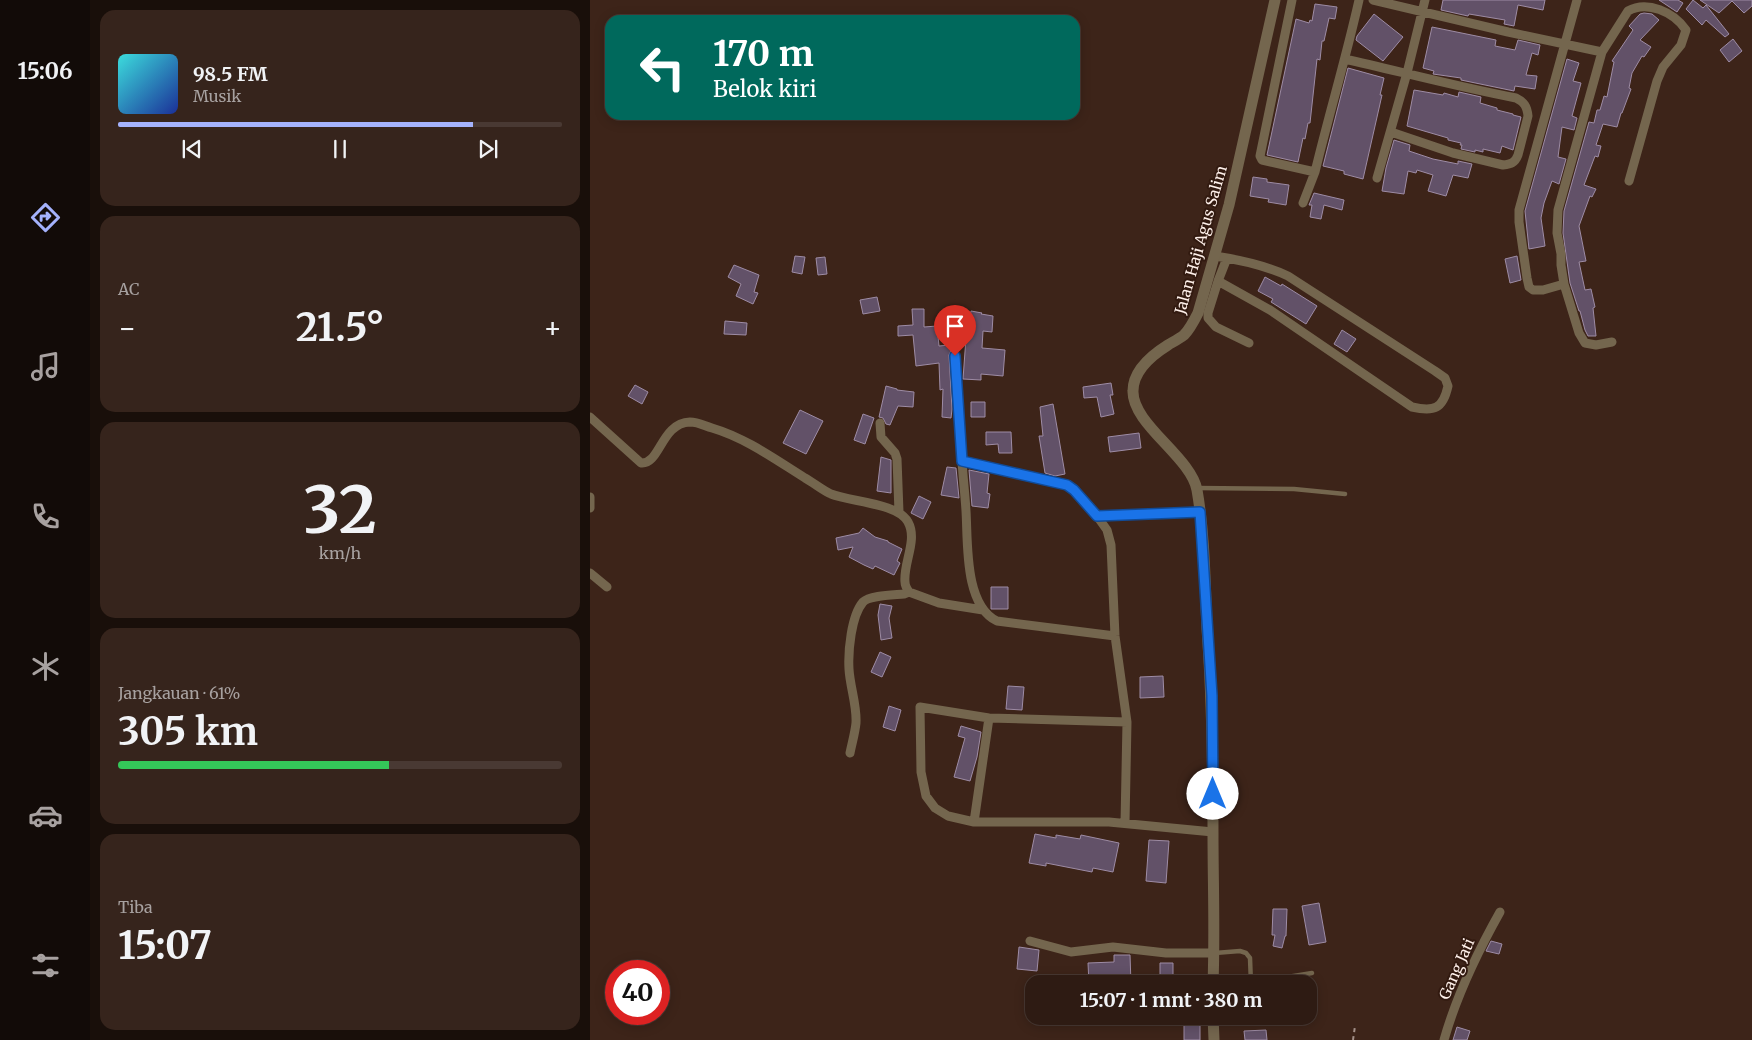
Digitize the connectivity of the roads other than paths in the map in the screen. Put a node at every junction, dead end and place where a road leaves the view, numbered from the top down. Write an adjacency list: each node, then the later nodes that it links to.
1 (1275, 0): 17 (street, Jalan Haji Agus Salim)
2 (1292, 0): 13 (street)
3 (1359, 0): 10 (street)
4 (1373, 0): 7 (street)
5 (1425, 0): 7 (street)
6 (1576, 0): 8 (street)
7 (1422, 11): 8 (street); 11 (street)
8 (1564, 43): 9 (street); 20 (street)
9 (1602, 52): 15 (street); 20 (street)
10 (1345, 60): 11 (street); 13 (street)
11 (1407, 74): 12 (street); 12 (street)
12 (1391, 132): 14 (street)
13 (1315, 172): 16 (street)
14 (1377, 178)
15 (1629, 181)
16 (1303, 203)
17 (1215, 256): 18 (street); 27 (street, Jalan Haji Agus Salim)
18 (1227, 258): 19 (street); 19 (street)
19 (1218, 281): 21 (street)
20 (1564, 284): 22 (street)
21 (1249, 342)
22 (1612, 342)
23 (955, 356): 26 (street)
24 (591, 420): 31 (street)
25 (880, 424): 31 (street)
26 (962, 461): 33 (street); 37 (street)
27 (1197, 488): 28 (lane); 32 (street, Jalan Haji Agus Salim)
28 (1345, 494)
29 (590, 498): 30 (street)
30 (590, 508)
31 (900, 512): 36 (street)
32 (1200, 512): 33 (street); 44 (street, Jalan Haji Agus Salim)
33 (1097, 516): 38 (street)
34 (590, 573): 35 (street)
35 (607, 587)
36 (909, 592): 37 (street); 41 (street)
37 (983, 610): 38 (street)
38 (1115, 636): 40 (street)
39 (989, 718): 40 (street); 42 (street); 42 (street)
40 (1127, 722): 43 (street)
41 (850, 753)
42 (974, 822): 43 (street)
43 (1125, 823): 44 (street)
44 (1213, 832): 47 (street, Jalan Haji Agus Salim)
45 (1500, 912): 54 (street, Gang Jati)
46 (1030, 941): 47 (street)
47 (1214, 953): 49 (street, Jalan Haji Agus Salim); 50 (lane)
48 (1312, 973): 51 (lane)
49 (1213, 975)
50 (1251, 975)
51 (1301, 975)
52 (1213, 1025): 53 (street)
53 (1214, 1040)
54 (1444, 1040)

